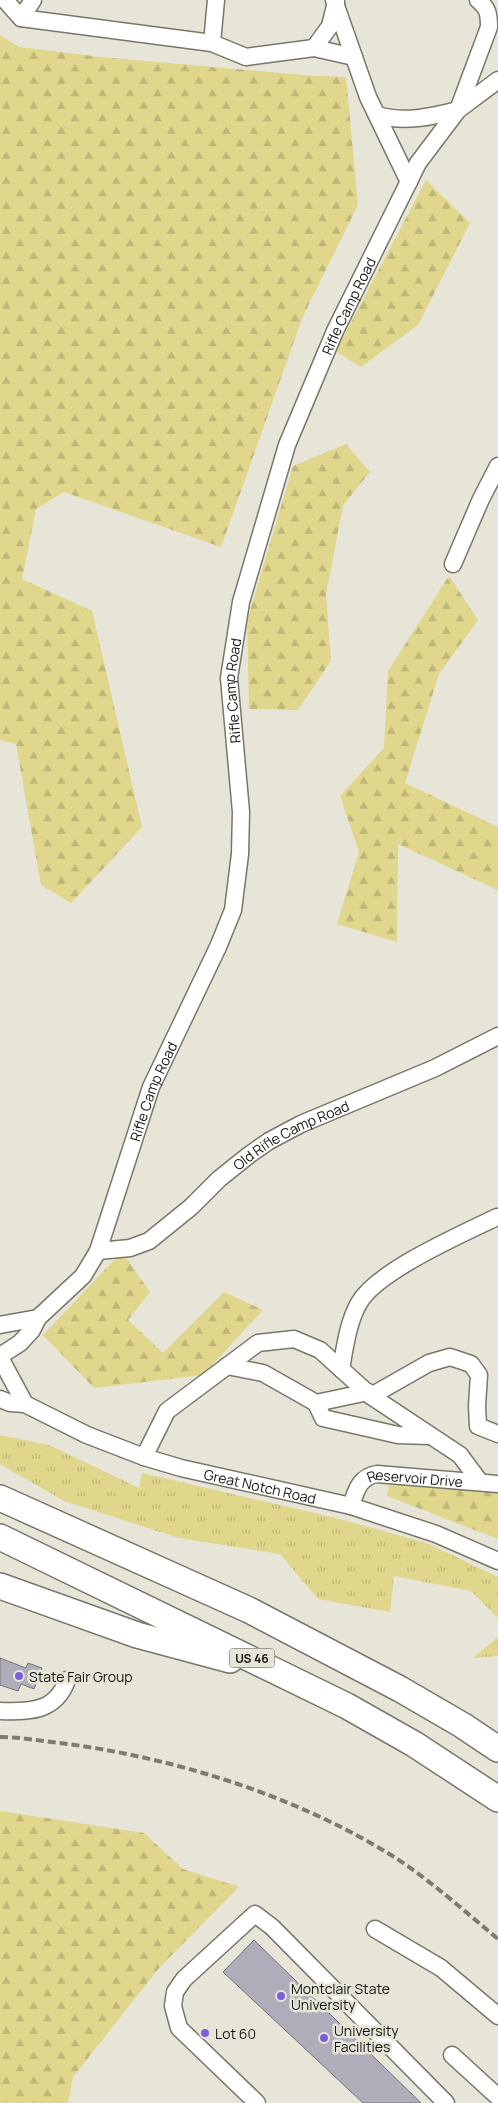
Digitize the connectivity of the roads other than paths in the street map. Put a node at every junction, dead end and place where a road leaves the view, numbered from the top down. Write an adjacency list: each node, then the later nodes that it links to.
1 (33, 0): 6 (street)
2 (216, 0): 7 (street)
3 (478, 0): 11 (street)
4 (335, 1): 8 (street); 9 (street)
5 (4, 4): 6 (street)
6 (21, 18): 7 (street)
7 (212, 43): 8 (street)
8 (314, 48): 9 (street)
9 (354, 58): 12 (street)
10 (498, 80): 11 (street, Rifle Camp Road)
11 (458, 110): 12 (street); 13 (street, Rifle Camp Road)
12 (377, 115): 13 (street)
13 (409, 182): 18 (street, Rifle Camp Road)
14 (498, 466): 15 (street)
15 (453, 564)
16 (498, 1036): 18 (street, Old Rifle Camp Road)
17 (497, 1217): 23 (street)
18 (98, 1251): 19 (street, Rifle Camp Road)
19 (38, 1318): 20 (street); 21 (street, Rifle Camp Road)
20 (0, 1325)
21 (2, 1357): 27 (street)
22 (227, 1366): 23 (street); 26 (street); 30 (street)
23 (341, 1369): 24 (street)
24 (370, 1394): 26 (street); 28 (street); 29 (street)
25 (0, 1399): 27 (street, Great Notch Road)
26 (316, 1403): 29 (street)
27 (25, 1404): 30 (street, Great Notch Road)
28 (498, 1434)
29 (431, 1436): 31 (street)
30 (144, 1457): 34 (street, Great Notch Road)
31 (480, 1482): 32 (street, Reservoir Drive); 34 (street, Reservoir Drive)
32 (498, 1484)
33 (0, 1498): 41 (highway)
34 (351, 1506): 36 (street, Great Notch Road)
35 (0, 1537): 38 (highway, US 46)
36 (498, 1561)
37 (0, 1586): 38 (highway)
38 (288, 1676): 42 (highway, US 46)
39 (67, 1680): 40 (street)
40 (0, 1711)
41 (498, 1749)
42 (498, 1799)
43 (375, 1929): 44 (street)
44 (498, 2016)
45 (452, 2055): 46 (street)
46 (498, 2097)
47 (257, 2103): 48 (street)
48 (446, 2103)

